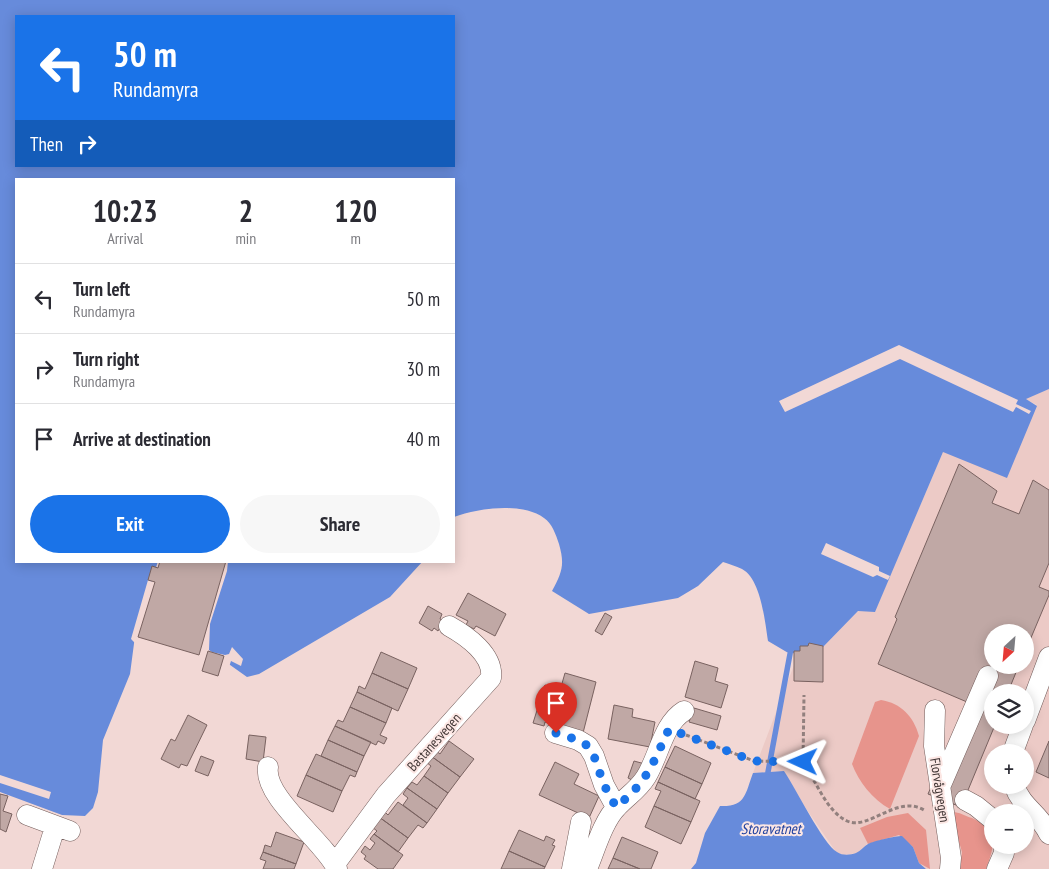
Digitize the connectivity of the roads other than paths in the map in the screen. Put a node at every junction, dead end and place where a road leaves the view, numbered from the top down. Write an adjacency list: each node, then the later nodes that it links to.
1 (449, 626): 18 (street, Bastanesvegen)
2 (1049, 657): 4 (street)
3 (988, 676): 9 (street)
4 (1034, 697)
5 (935, 710): 9 (street, Florvågvegen)
6 (684, 711): 12 (street)
7 (556, 733): 12 (street)
8 (268, 767): 18 (street, Bastanesvegen)
9 (940, 788): 22 (street, Florvågvegen)
10 (1017, 794): 16 (street)
11 (965, 800): 13 (street)
12 (616, 807): 21 (street)
13 (984, 813)
14 (27, 815): 19 (street)
15 (581, 822): 20 (street)
16 (1049, 834)
17 (1004, 854): 23 (street)
18 (336, 867)
19 (42, 869)
20 (572, 869)
21 (587, 869)
22 (950, 869)
23 (997, 869)

